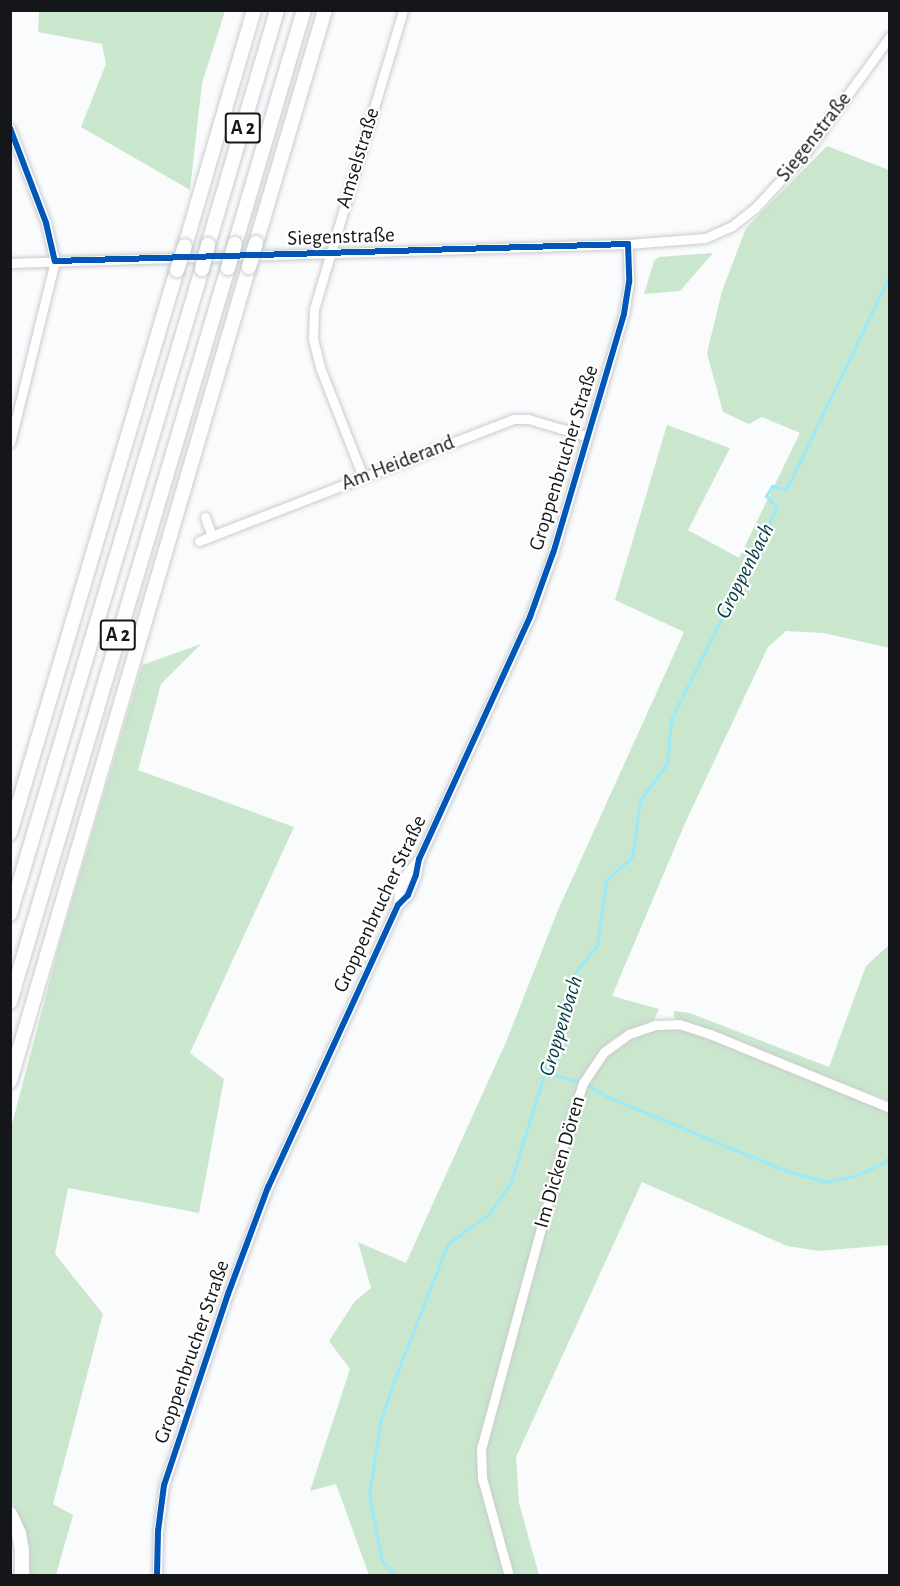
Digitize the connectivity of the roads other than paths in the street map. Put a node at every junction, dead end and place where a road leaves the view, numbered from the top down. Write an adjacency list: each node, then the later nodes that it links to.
1 (254, 10): 18 (highway, bridge)
2 (278, 10): 19 (highway, A 2, bridge)
3 (304, 10): 20 (highway, A 2, bridge)
4 (325, 10): 21 (highway, bridge)
5 (403, 10): 9 (street, Amselstraße)
6 (890, 36): 8 (street, Siegenstraße)
7 (10, 128): 10 (street)
8 (628, 244): 9 (street, Siegenstraße); 12 (street, Groppenbrucher Straße)
9 (329, 254): 10 (street, Siegenstraße); 14 (street, Amselstraße)
10 (55, 261): 11 (street, Siegenstraße); 13 (street)
11 (10, 263)
12 (586, 436): 14 (street, Am Heiderand); 25 (street, Groppenbrucher Straße)
13 (10, 442)
14 (363, 477): 16 (street, Am Heiderand)
15 (205, 517): 16 (street)
16 (212, 536): 17 (street, Am Heiderand)
17 (198, 541)
18 (10, 833)
19 (10, 914)
20 (10, 1002)
21 (10, 1081)
22 (890, 1108): 26 (street, Im Dicken Dören)
23 (10, 1514): 24 (highway)
24 (22, 1575)
25 (157, 1575)
26 (509, 1575)

